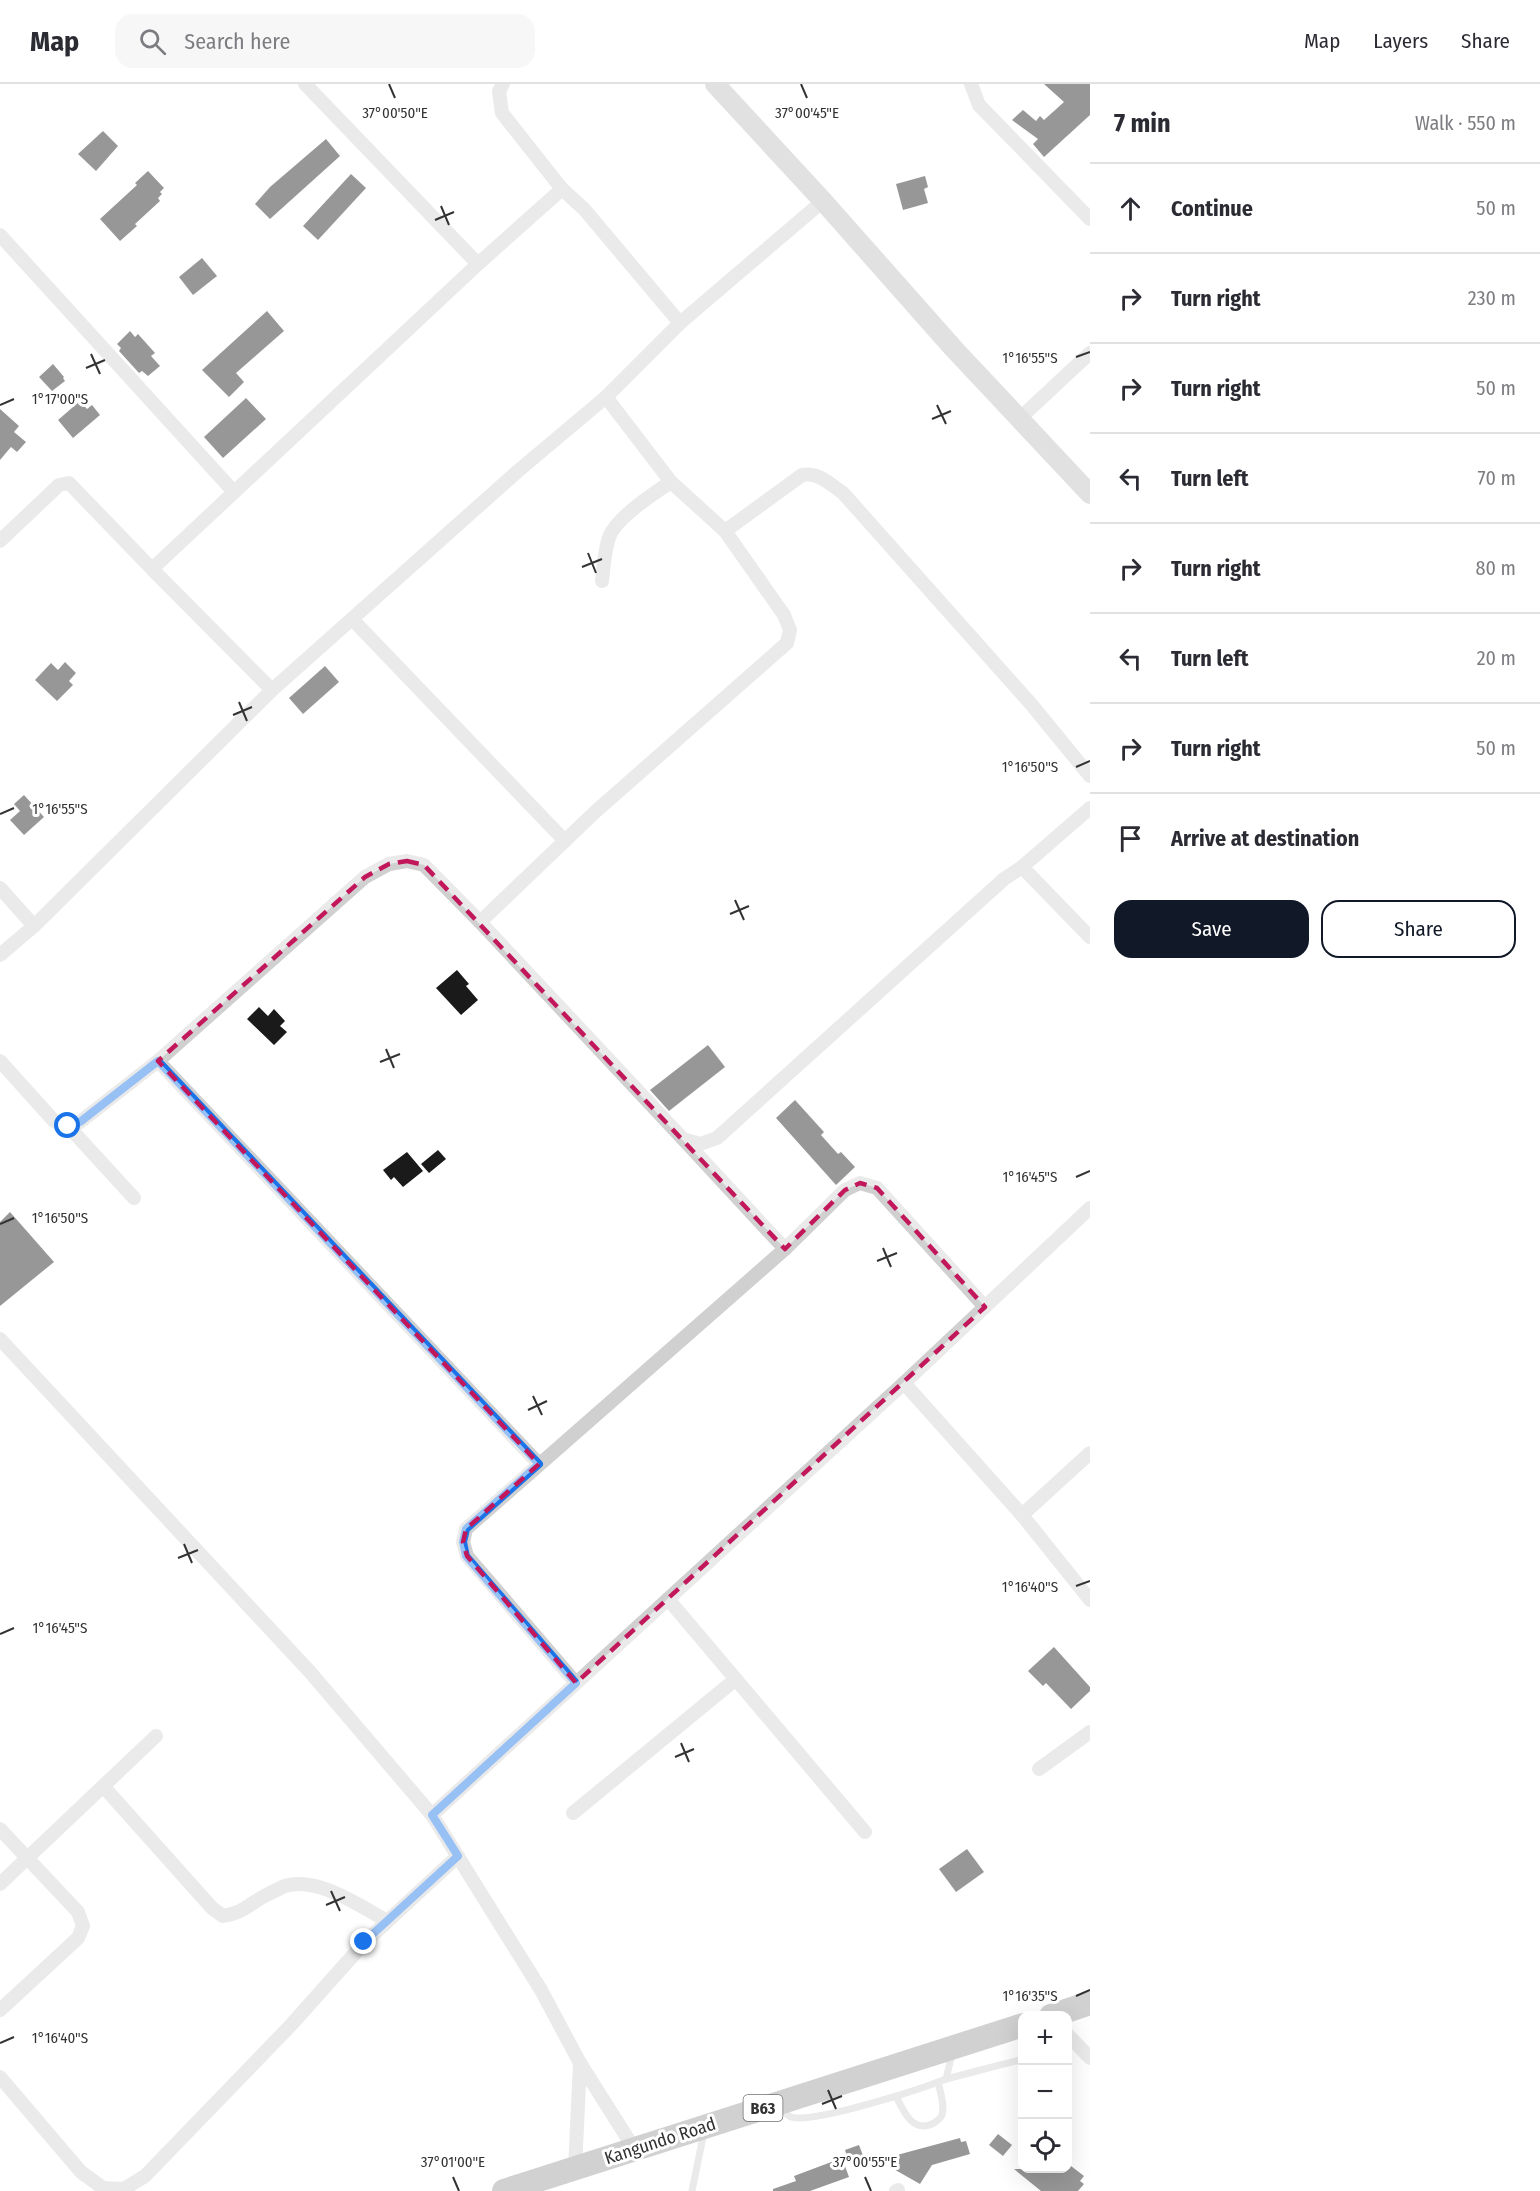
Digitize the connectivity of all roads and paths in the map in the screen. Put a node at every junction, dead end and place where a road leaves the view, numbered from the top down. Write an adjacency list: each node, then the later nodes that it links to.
1 (304, 84): 9 (street)
2 (503, 84): 5 (street)
3 (715, 84): 6 (street)
4 (971, 84): 7 (street)
5 (562, 189): 9 (street); 10 (street)
6 (824, 201): 10 (street); 13 (street)
7 (1090, 219)
8 (0, 235): 15 (street)
9 (478, 264): 15 (street)
10 (680, 323): 12 (street)
11 (1090, 353): 13 (street)
12 (606, 397): 14 (street); 21 (street)
13 (1020, 418): 16 (street)
14 (670, 482): 17 (street); 20 (street)
15 (234, 492): 19 (street)
16 (1090, 494)
17 (725, 531): 23 (street); 25 (street)
18 (0, 541): 19 (street)
19 (152, 569): 22 (street)
20 (602, 581)
21 (353, 620): 22 (street); 25 (street)
22 (273, 690): 29 (street)
23 (1090, 776)
24 (1090, 808): 26 (street)
25 (565, 841): 28 (street)
26 (1022, 867): 30 (street); 35 (street)
27 (0, 888): 29 (street)
28 (480, 922): 33 (street); 35 (street)
29 (34, 926): 31 (street)
30 (1090, 937)
31 (0, 956)
32 (0, 1061): 34 (street)
33 (158, 1061): 34 (street); 43 (street)
34 (68, 1126): 36 (street)
35 (683, 1139): 38 (street)
36 (134, 1198)
37 (1090, 1208): 39 (street)
38 (785, 1249): 39 (street); 43 (street)
39 (985, 1306): 41 (street)
40 (0, 1340): 54 (street)
41 (904, 1383): 44 (street); 45 (street)
42 (1090, 1453): 44 (street)
43 (539, 1464): 48 (street)
44 (1022, 1515): 46 (street)
45 (668, 1599): 47 (street); 48 (street)
46 (1090, 1600)
47 (736, 1679): 53 (street); 56 (street)
48 (576, 1683): 54 (street)
49 (1090, 1732): 51 (street)
50 (156, 1736): 52 (street)
51 (1040, 1769)
52 (103, 1786): 58 (street); 60 (street)
53 (573, 1813)
54 (432, 1815): 57 (street)
55 (0, 1829): 58 (street)
56 (865, 1832)
57 (458, 1856): 60 (street); 67 (street)
58 (27, 1858): 59 (street); 62 (street)
59 (0, 1884)
60 (387, 1921): 68 (street)
61 (1090, 2003): 63 (highway)
62 (0, 2010)
63 (1066, 2011)
64 (1018, 2027): 65 (highway, Kangundo Road / B63)
65 (956, 2046): 69 (lane); 71 (highway, Kangundo Road / B63)
66 (1018, 2060): 69 (lane)
67 (580, 2064): 73 (street); 74 (street)
68 (0, 2077)
69 (942, 2080): 70 (lane); 70 (lane)
70 (896, 2096): 71 (lane)
71 (776, 2104): 72 (highway, Kangundo Road / B63)
72 (705, 2127): 73 (highway, Kangundo Road / B63); 76 (lane)
73 (635, 2150): 74 (highway, Kangundo Road / B63)
74 (574, 2169): 75 (highway, Kangundo Road / B63)
75 (504, 2191)
76 (692, 2191)

